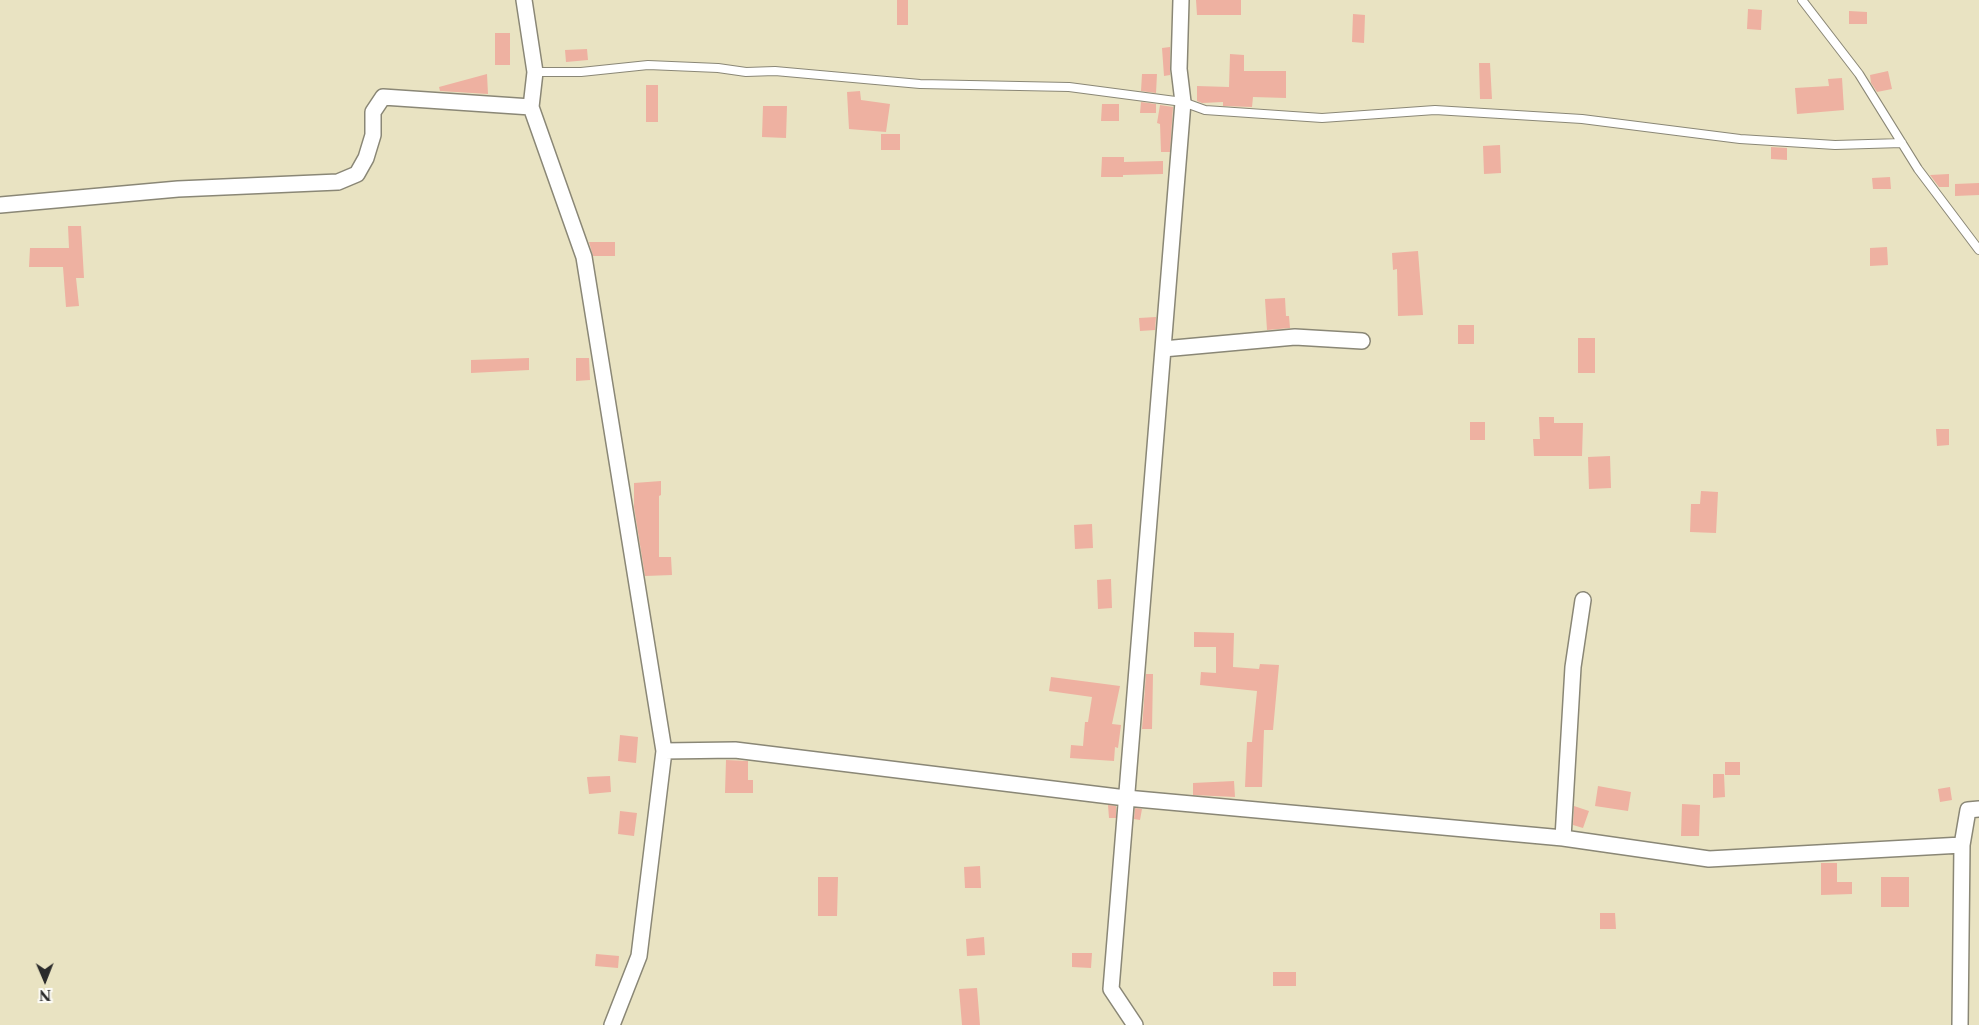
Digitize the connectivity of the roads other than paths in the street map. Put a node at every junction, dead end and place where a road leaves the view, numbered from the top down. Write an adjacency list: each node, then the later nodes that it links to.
1 (524, 0): 4 (street)
2 (1181, 0): 5 (street)
3 (1802, 0): 7 (lane)
4 (535, 72): 5 (lane); 6 (street)
5 (1183, 102): 7 (lane); 11 (street)
6 (531, 107): 8 (street); 13 (street)
7 (1902, 143): 9 (lane)
8 (0, 205)
9 (1979, 250)
10 (1362, 341): 11 (street)
11 (1163, 349): 14 (street)
12 (1583, 600): 16 (street)
13 (664, 751): 14 (street); 18 (street)
14 (1126, 798): 16 (street); 19 (street)
15 (1979, 809): 17 (street)
16 (1563, 838): 17 (street)
17 (1962, 845): 20 (street)
18 (612, 1025)
19 (1135, 1025)
20 (1960, 1025)

